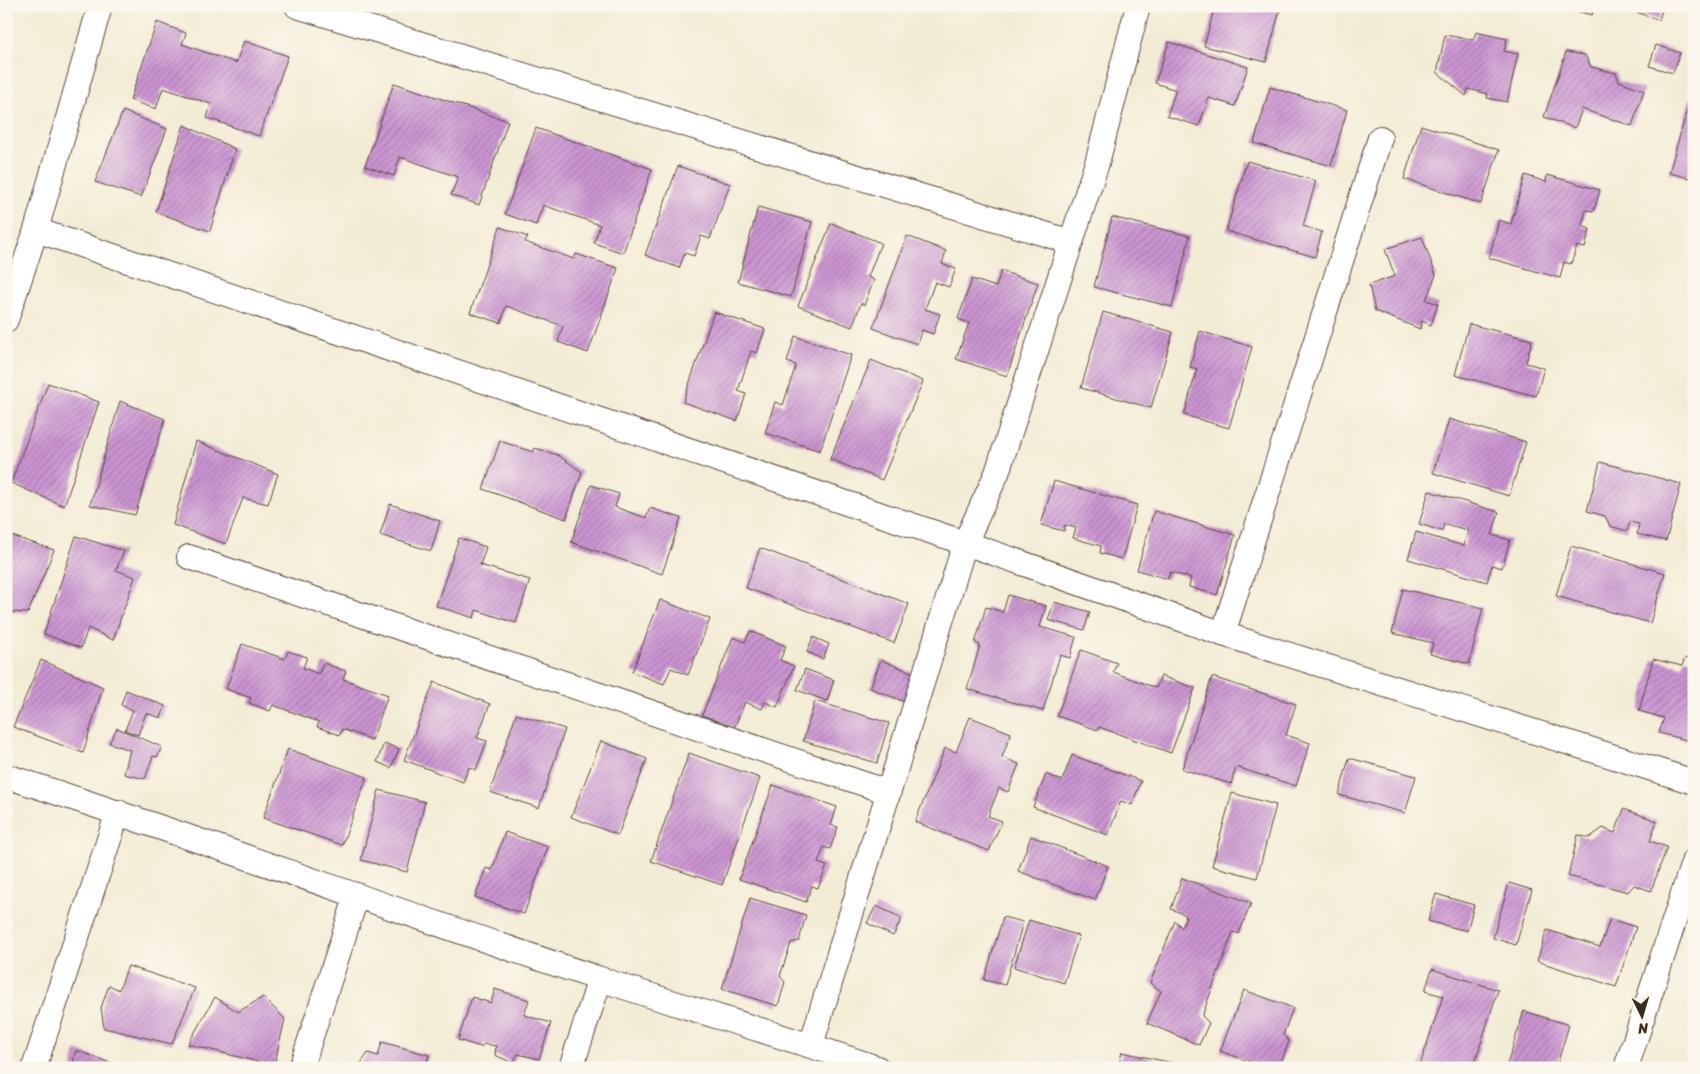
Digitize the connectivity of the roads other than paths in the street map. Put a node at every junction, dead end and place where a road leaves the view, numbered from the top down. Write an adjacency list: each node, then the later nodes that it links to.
1 (100, 6): 5 (street)
2 (297, 6): 6 (street)
3 (1138, 6): 6 (street)
4 (1380, 138): 10 (street)
5 (36, 230): 7 (street); 8 (street)
6 (1072, 242): 8 (street)
7 (6, 320)
8 (965, 543): 10 (street); 13 (street)
9 (189, 557): 13 (street)
10 (1223, 634): 12 (street)
11 (6, 776): 14 (street)
12 (1694, 782)
13 (888, 792): 18 (street)
14 (118, 812): 16 (street); 20 (street)
15 (1694, 860): 24 (street)
16 (357, 895): 17 (street); 21 (street)
17 (600, 979): 18 (street); 22 (street)
18 (810, 1045): 19 (street)
19 (842, 1062): 23 (street)
20 (34, 1068)
21 (301, 1068)
22 (572, 1068)
23 (877, 1068)
24 (1626, 1068)

